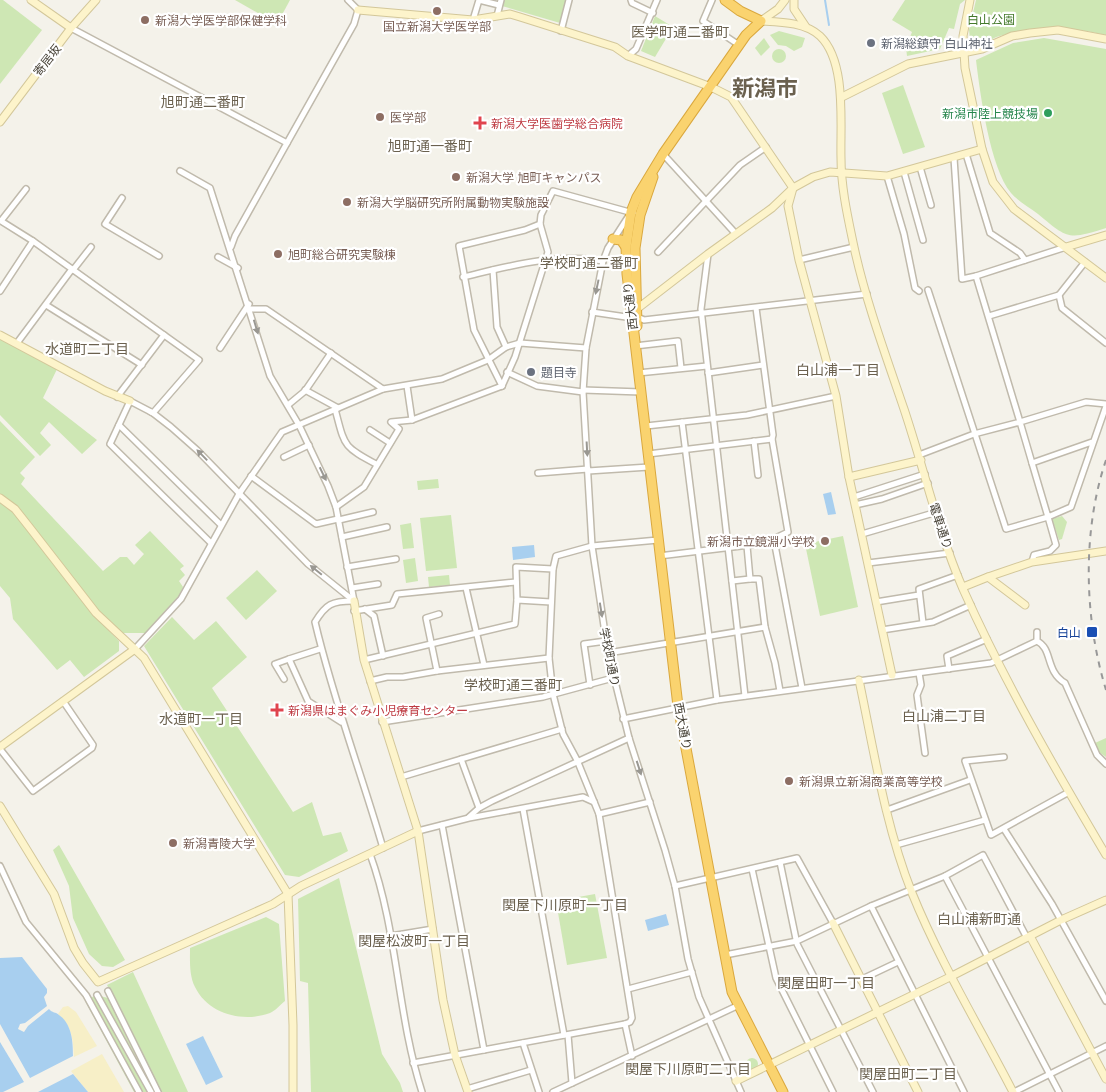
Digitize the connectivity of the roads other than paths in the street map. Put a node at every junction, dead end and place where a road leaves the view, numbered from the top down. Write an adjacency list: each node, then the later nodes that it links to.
1 (31, 0): 19 (street)
2 (96, 0): 19 (street, 寄居坂)
3 (348, 0): 13 (street)
4 (569, 0): 20 (street)
5 (631, 0): 14 (street)
6 (657, 0): 14 (street)
7 (712, 0): 22 (street)
8 (725, 0): 17 (highway)
9 (784, 0): 17 (street)
10 (794, 0): 18 (street)
11 (970, 0): 23 (street)
12 (500, 3): 15 (street); 16 (street)
13 (358, 10): 16 (street); 28 (street)
14 (653, 13): 24 (street)
15 (497, 16): 16 (street); 20 (street)
16 (473, 20)
17 (761, 21): 18 (street); 22 (highway, 西大通り)
18 (806, 27): 26 (street, 電車通り)
19 (71, 28): 27 (street, 寄居坂); 28 (street)
20 (561, 31): 24 (street)
21 (1106, 39): 23 (street)
22 (739, 45): 25 (highway, 西大通り)
23 (964, 53): 26 (street); 30 (street)
24 (628, 56): 25 (street)
25 (711, 87): 29 (street); 31 (highway, 西大通り)
26 (842, 97): 36 (street, 電車通り)
27 (0, 122)
28 (287, 143): 53 (street)
29 (766, 147): 39 (street); 42 (street)
30 (982, 149): 32 (street); 56 (street)
31 (663, 154): 42 (street); 44 (highway, 西大通り)
32 (966, 154): 33 (street); 63 (street)
33 (954, 158): 34 (street); 69 (street)
34 (920, 167): 37 (street); 43 (street)
35 (180, 171): 53 (street)
36 (842, 172): 38 (street); 39 (street); 55 (street, 電車通り)
37 (904, 172): 38 (street); 50 (street)
38 (887, 176): 74 (street)
39 (793, 188): 47 (street); 62 (street)
40 (26, 189): 45 (street)
41 (122, 198): 59 (street)
42 (705, 200): 47 (street); 57 (street)
43 (930, 205)
44 (636, 214): 46 (street); 49 (street, 学校町通り); 54 (highway, 西大通り); 82 (highway, 西大通り)
45 (0, 221): 51 (street)
46 (540, 224): 61 (street); 70 (street)
47 (736, 234): 58 (street)
48 (1106, 235): 56 (street)
49 (614, 239): 54 (highway); 64 (street, 学校町通り)
50 (923, 240)
51 (33, 242): 67 (street); 72 (street)
52 (91, 247): 67 (street)
53 (231, 247): 66 (street)
54 (626, 247): 82 (highway, 西大通り)
55 (854, 247): 62 (street); 75 (street, 電車通り)
56 (1066, 247): 63 (street); 65 (street)
57 (658, 252)
58 (708, 254): 82 (street); 83 (street)
59 (158, 256)
60 (218, 256): 66 (street)
61 (545, 258): 64 (street); 68 (street); 88 (street)
62 (799, 260): 77 (street)
63 (1025, 260): 69 (street)
64 (603, 261): 81 (street, 学校町通り, one-way to 81)
65 (1085, 262): 71 (street); 76 (street)
66 (238, 268): 79 (street)
67 (73, 269): 78 (street); 86 (street)
68 (493, 270): 70 (street); 91 (street)
69 (976, 276): 84 (street)
70 (463, 277): 95 (street)
71 (1106, 278)
72 (0, 290)
73 (928, 290): 125 (street)
74 (919, 291)
75 (867, 294): 77 (street); 135 (street, 電車通り)
76 (1059, 295): 84 (street); 89 (street)
77 (811, 301): 80 (street); 109 (street)
78 (46, 305): 87 (street); 96 (street)
79 (250, 307): 92 (street); 94 (street); 112 (street, one-way to 112)
80 (756, 308): 83 (street); 97 (street)
81 (592, 312): 82 (street); 93 (street, 学校町通り)
82 (635, 313): 83 (street); 90 (highway, 西大通り)
83 (702, 315): 98 (street)
84 (989, 316): 120 (street)
85 (0, 335): 87 (street)
86 (164, 335): 96 (street); 116 (street)
87 (17, 343): 110 (street)
88 (520, 343): 91 (street); 93 (street); 100 (street)
89 (1106, 343)
90 (635, 346): 99 (street); 101 (highway, 西大通り)
91 (506, 347): 95 (street)
92 (220, 348)
93 (586, 348): 107 (street, 学校町通り)
94 (331, 354): 105 (street); 106 (street)
95 (488, 360): 103 (street); 104 (street)
96 (142, 365): 110 (street)
97 (762, 365): 102 (street); 115 (street)
98 (707, 366): 99 (street); 102 (street)
99 (681, 368): 101 (street)
100 (507, 372): 104 (street); 107 (street)
101 (638, 373): 108 (highway, 西大通り)
102 (708, 373): 117 (street)
103 (407, 386): 105 (street); 118 (street)
104 (502, 386): 118 (street)
105 (383, 389): 114 (street)
106 (305, 390): 112 (street); 114 (street)
107 (583, 391): 108 (street); 139 (street, 学校町通り, one-way to 139)
108 (640, 392): 123 (highway, 西大通り)
109 (836, 396): 115 (street); 144 (street)
110 (117, 397): 111 (street)
111 (130, 401): 116 (street); 121 (street)
112 (288, 405): 122 (street)
113 (1106, 405): 120 (street); 128 (street)
114 (337, 409): 122 (street); 137 (street)
115 (769, 410): 117 (street); 126 (street)
116 (153, 413): 146 (street, one-way to 116)
117 (714, 418): 119 (street); 131 (street)
118 (412, 420): 129 (street)
119 (682, 422): 123 (street); 132 (street)
120 (1020, 422): 125 (street); 136 (street)
121 (119, 425): 154 (street); 160 (street)
122 (299, 425): 130 (street); 143 (street)
123 (646, 426): 133 (highway, 西大通り)
124 (370, 430): 129 (street)
125 (974, 434): 135 (street); 152 (street)
126 (772, 439): 127 (street); 159 (street)
127 (754, 441): 131 (street); 142 (street)
128 (1092, 442): 136 (street); 152 (street)
129 (390, 443): 137 (street)
130 (309, 445): 134 (street); 149 (street, one-way to 149)
131 (717, 445): 132 (street); 163 (street)
132 (686, 450): 133 (street); 165 (street)
133 (648, 454): 138 (highway, 西大通り)
134 (284, 457)
135 (920, 457): 141 (street, 電車通り); 144 (street)
136 (1032, 463): 152 (street)
137 (376, 464): 149 (street)
138 (649, 467): 139 (street); 158 (highway, 西大通り)
139 (588, 470): 140 (street); 161 (street, 学校町通り)
140 (538, 474)
141 (925, 474): 145 (street, 電車通り); 148 (street)
142 (758, 475)
143 (251, 476): 146 (street); 153 (street)
144 (849, 476): 148 (street)
145 (928, 483): 148 (street); 151 (street, 電車通り)
146 (239, 494): 154 (street); 184 (street, one-way to 146)
147 (0, 498): 204 (street)
148 (854, 501): 156 (street)
149 (336, 507): 153 (street)
150 (373, 512): 153 (street)
151 (937, 512): 156 (street); 166 (street, 電車通り)
152 (1048, 517): 169 (street)
153 (339, 519): 157 (street)
154 (221, 525): 160 (street)
155 (386, 527): 157 (street)
156 (862, 534): 170 (street)
157 (342, 537): 171 (street)
158 (658, 540): 161 (street); 167 (highway, 西大通り)
159 (774, 540): 162 (street); 222 (street)
160 (211, 543): 204 (street)
161 (592, 546): 172 (street); 200 (street, 学校町通り, one-way to 200)
162 (747, 546): 163 (street); 175 (street)
163 (728, 548): 165 (street); 176 (street)
164 (1106, 551): 169 (street)
165 (700, 552): 167 (street); 198 (street)
166 (950, 553): 170 (street); 173 (street, 電車通り)
167 (659, 556): 202 (highway, 西大通り)
168 (396, 559): 171 (street)
169 (1032, 562): 174 (street)
170 (868, 563): 186 (street)
171 (347, 567): 180 (street)
172 (553, 569): 177 (street); 185 (street)
173 (958, 575): 179 (street, 電車通り); 182 (street)
174 (988, 577): 179 (street); 188 (street)
175 (750, 579): 176 (street); 193 (street)
176 (732, 581): 195 (street)
177 (516, 582): 181 (street); 183 (street)
178 (378, 584): 180 (street)
179 (963, 587): 187 (street, 電車通り)
180 (352, 588): 184 (street)
181 (466, 588): 189 (street); 197 (street)
182 (919, 595): 186 (street); 192 (street)
183 (517, 600): 185 (street); 197 (street)
184 (354, 601): 190 (street); 205 (street)
185 (551, 602): 208 (street)
186 (876, 602): 194 (street)
187 (971, 605): 192 (street); 199 (street, 電車通り)
188 (1026, 605)
189 (365, 609): 190 (street); 207 (street)
190 (354, 611): 210 (street)
191 (439, 614): 203 (street)
192 (923, 624): 194 (street)
193 (765, 627): 195 (street); 223 (street)
194 (882, 630): 216 (street)
195 (738, 632): 198 (street); 225 (street)
196 (1037, 632): 201 (street)
197 (477, 633): 203 (street); 212 (street)
198 (710, 636): 202 (street); 226 (street)
199 (987, 639): 211 (street, 電車通り); 213 (street)
200 (606, 641): 206 (street, 学校町通り); 221 (street)
201 (1037, 641): 211 (street); 239 (street)
202 (670, 642): 206 (street); 228 (highway, 西大通り)
203 (431, 644): 207 (street); 214 (street)
204 (135, 649): 227 (street); 266 (street)
205 (320, 649): 209 (street); 231 (street)
206 (608, 653): 217 (street, 学校町通り)
207 (384, 656): 210 (street)
208 (549, 658): 212 (street); 224 (street)
209 (288, 659): 218 (street); 231 (street)
210 (364, 660): 220 (street)
211 (997, 660): 213 (street); 242 (street, 電車通り)
212 (484, 665): 214 (street)
213 (949, 669): 215 (street)
214 (437, 671): 220 (street)
215 (919, 673): 216 (street); 235 (street)
216 (892, 675): 219 (street)
217 (614, 678): 221 (street); 229 (street, 学校町通り)
218 (284, 679)
219 (860, 680): 222 (street); 248 (street)
220 (370, 681): 230 (street)
221 (590, 685): 224 (street)
222 (802, 688): 223 (street)
223 (780, 691): 225 (street)
224 (553, 694): 230 (street); 232 (street)
225 (745, 696): 226 (street)
226 (718, 700): 228 (street)
227 (63, 701): 234 (street); 234 (street)
228 (678, 706): 229 (street); 263 (highway, 西大通り)
229 (624, 719): 233 (street, 学校町通り)
230 (382, 722): 240 (street)
231 (341, 723): 256 (street)
232 (562, 728): 237 (street); 238 (street)
233 (629, 738): 238 (street); 244 (street, 学校町通り, one-way to 244)
234 (0, 748)
235 (925, 753)
236 (1004, 757): 241 (street)
237 (461, 759): 240 (street); 246 (street)
238 (577, 760): 243 (street); 246 (street)
239 (1106, 764)
240 (401, 777): 254 (street)
241 (970, 780): 248 (street); 251 (street)
242 (1069, 792): 253 (street); 258 (street, 電車通り)
243 (594, 802): 247 (street); 249 (street)
244 (650, 802): 249 (street); 264 (street, 学校町通り)
245 (0, 806): 266 (street)
246 (479, 808): 250 (street)
247 (523, 809): 250 (street); 292 (street)
248 (887, 810): 255 (street)
249 (599, 814): 282 (street)
250 (469, 818): 252 (street)
251 (985, 820): 253 (street); 255 (street)
252 (442, 825): 254 (street); 296 (street)
253 (1004, 829): 269 (street)
254 (418, 831): 256 (street); 271 (street)
255 (896, 845): 265 (street)
256 (383, 848): 257 (street)
257 (370, 854): 266 (street); 272 (street)
258 (1106, 855)
259 (780, 862): 261 (street); 270 (street); 274 (street)
260 (0, 866): 308 (street)
261 (752, 869): 263 (street); 275 (street)
262 (945, 876): 265 (street); 273 (street); 277 (street)
263 (712, 878): 264 (street); 276 (highway, 西大通り)
264 (675, 886): 279 (street, 学校町通り)
265 (911, 889): 268 (street); 280 (street)
266 (288, 894): 311 (street)
267 (1106, 900): 269 (street)
268 (871, 906): 270 (street); 278 (street)
269 (1061, 920): 273 (street); 286 (street)
270 (833, 923): 274 (street); 281 (street)
271 (433, 929): 272 (street); 298 (street)
272 (391, 936): 300 (street)
273 (1029, 937): 277 (street); 297 (street)
274 (797, 941): 275 (street); 291 (street)
275 (769, 946): 276 (street); 294 (street)
276 (725, 955): 287 (highway, 西大通り)
277 (988, 958): 280 (street); 303 (street)
278 (898, 962): 281 (street); 285 (street)
279 (692, 972): 282 (street); 289 (street, 学校町通り)
280 (952, 976): 285 (street); 321 (street)
281 (860, 980): 288 (street)
282 (628, 988): 290 (street)
283 (108, 991): 310 (street)
284 (97, 995): 309 (street)
285 (915, 995): 288 (street); 320 (street)
286 (1106, 1001)
287 (739, 1005): 289 (street); 301 (highway, 西大通り)
288 (878, 1013): 291 (street); 319 (street)
289 (708, 1020): 299 (street); 305 (street, 学校町通り)
290 (624, 1024): 292 (street); 299 (street)
291 (842, 1030): 294 (street); 318 (street)
292 (566, 1035): 293 (street); 306 (street)
293 (523, 1043): 296 (street); 302 (street)
294 (810, 1045): 301 (street); 317 (street)
295 (1106, 1046): 297 (street)
296 (484, 1050): 298 (street)
297 (1092, 1053): 303 (street); 304 (street)
298 (455, 1055): 300 (street); 307 (street)
299 (632, 1056): 306 (street)
300 (413, 1063): 312 (street)
301 (769, 1065): 305 (street); 316 (highway, 西大通り)
302 (531, 1070): 307 (street); 313 (street)
303 (1049, 1076): 321 (street); 322 (street)
304 (1106, 1079)
305 (736, 1081): 315 (street, 学校町通り)
306 (572, 1083): 314 (street)
307 (467, 1091)
308 (139, 1092)
309 (151, 1092)
310 (158, 1092)
311 (293, 1092)
312 (422, 1092)
313 (539, 1092)
314 (553, 1092)
315 (741, 1092)
316 (783, 1092)
317 (833, 1092)
318 (873, 1092)
319 (918, 1092)
320 (964, 1092)
321 (1014, 1092)
322 (1059, 1092)

